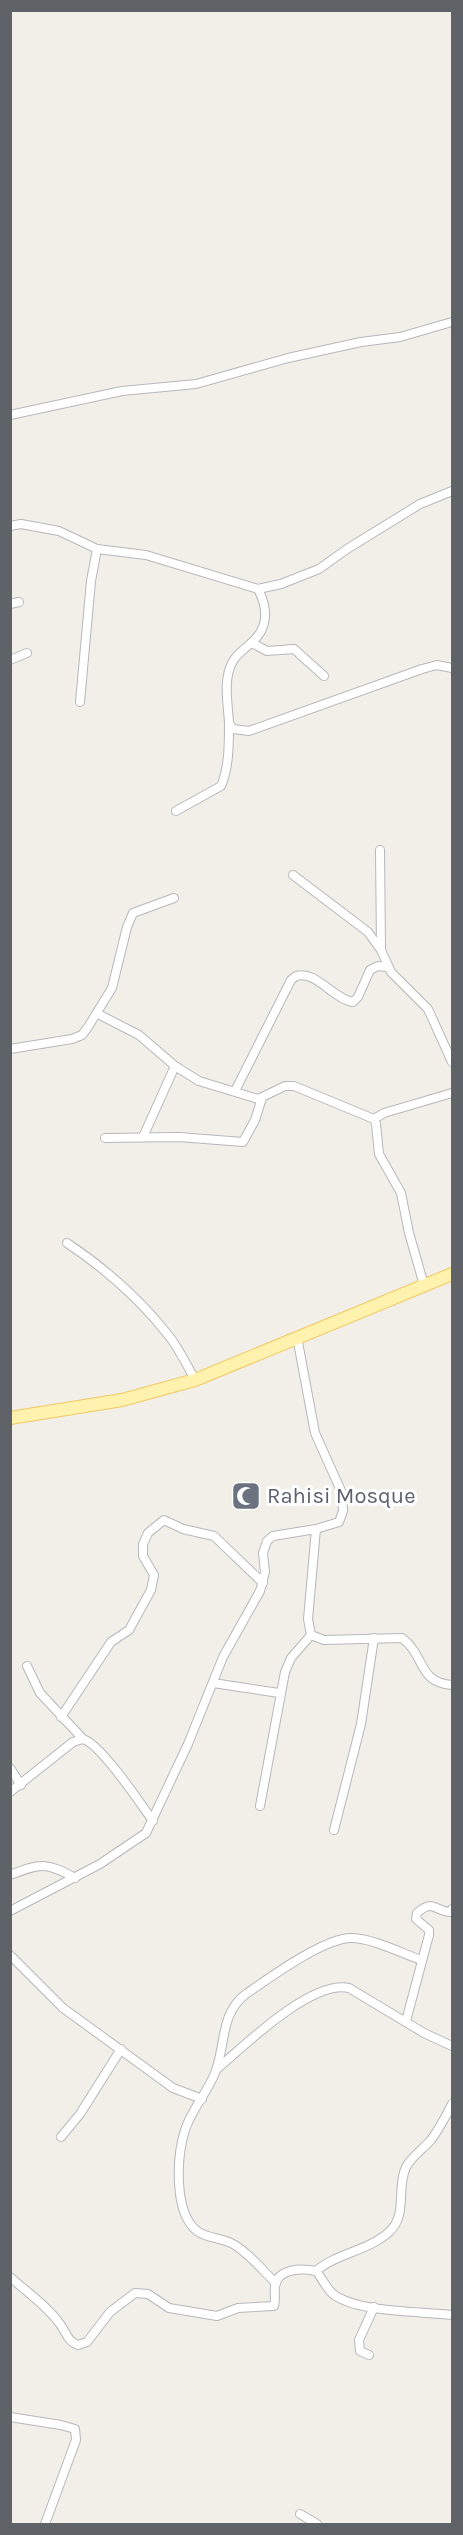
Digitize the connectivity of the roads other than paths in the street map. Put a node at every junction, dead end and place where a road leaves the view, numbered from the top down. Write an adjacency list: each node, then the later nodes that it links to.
1 (453, 322): 2 (street)
2 (10, 415)
3 (453, 491): 6 (street)
4 (10, 526): 5 (street)
5 (97, 549): 6 (street); 14 (street)
6 (258, 589): 9 (street)
7 (19, 602): 8 (street)
8 (10, 604)
9 (252, 643): 13 (street); 15 (street)
10 (27, 652): 11 (street)
11 (10, 660)
12 (453, 668): 15 (street)
13 (324, 676)
14 (80, 702)
15 (229, 723): 16 (street)
16 (176, 811)
17 (380, 849): 20 (street)
18 (293, 875): 20 (street)
19 (174, 898): 22 (street)
20 (381, 950): 21 (street)
21 (387, 967): 24 (street); 27 (street)
22 (98, 1014): 23 (street); 26 (street)
23 (10, 1048)
24 (451, 1053): 25 (street)
25 (453, 1062)
26 (175, 1066): 27 (street); 31 (street)
27 (235, 1091): 29 (street)
28 (453, 1093): 30 (street)
29 (262, 1098): 30 (street); 31 (street)
30 (374, 1119): 35 (street)
31 (143, 1137): 32 (street)
32 (105, 1138)
33 (67, 1243): 37 (street)
34 (453, 1274): 35 (main road)
35 (424, 1285): 36 (main road)
36 (297, 1337): 37 (main road); 39 (street)
37 (195, 1380): 38 (main road)
38 (10, 1418)
39 (316, 1529): 40 (street); 41 (street)
40 (263, 1583): 44 (street); 47 (street)
41 (311, 1635): 42 (street); 46 (street)
42 (374, 1638): 45 (street); 54 (street)
43 (27, 1666): 47 (street)
44 (213, 1683): 46 (street); 53 (street)
45 (453, 1685)
46 (279, 1693): 52 (street)
47 (61, 1717): 48 (street)
48 (83, 1739): 50 (street); 53 (street)
49 (10, 1768): 50 (street)
50 (21, 1785): 51 (street)
51 (10, 1792)
52 (260, 1806)
53 (153, 1821): 56 (street)
54 (334, 1830)
55 (10, 1875): 56 (street)
56 (75, 1878): 58 (street)
57 (453, 1909): 60 (street)
58 (10, 1911)
59 (10, 1955): 63 (street)
60 (421, 1960): 61 (street); 64 (street)
61 (406, 2021): 62 (street); 64 (street)
62 (453, 2046)
63 (121, 2049): 65 (street); 67 (street)
64 (216, 2070): 65 (street)
65 (202, 2100): 70 (street)
66 (453, 2104): 68 (street)
67 (61, 2137)
68 (316, 2271): 70 (street); 71 (street)
69 (10, 2277): 70 (street)
70 (276, 2283)
71 (374, 2307): 72 (street); 73 (street)
72 (453, 2315)
73 (369, 2355)
74 (10, 2417): 76 (street)
75 (300, 2514): 77 (street)
76 (45, 2524)
77 (317, 2524)

